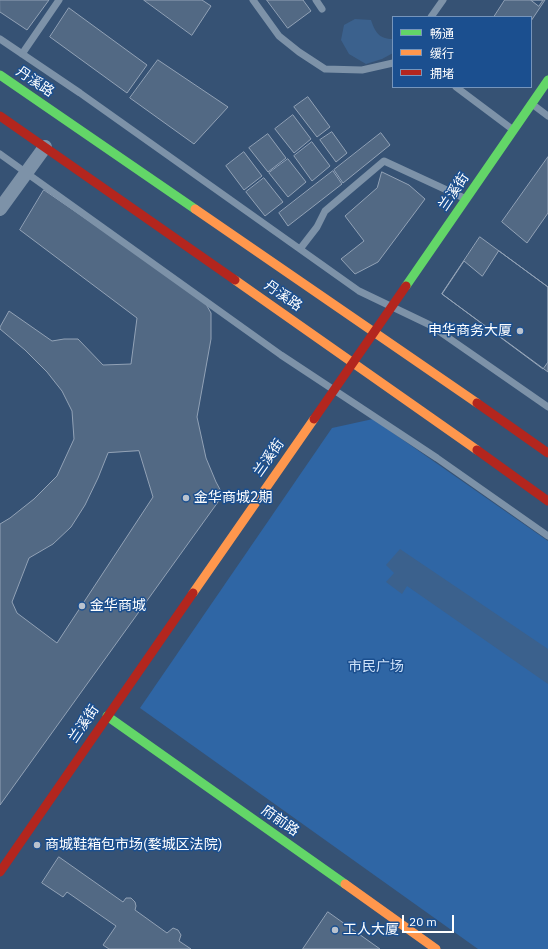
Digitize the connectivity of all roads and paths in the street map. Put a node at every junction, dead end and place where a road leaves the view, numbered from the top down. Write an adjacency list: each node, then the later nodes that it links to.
1 (58, 0): 8 (lane)
2 (253, 0): 9 (lane)
3 (316, 0): 5 (lane)
4 (442, 0): 6 (lane)
5 (322, 9)
6 (432, 16)
7 (0, 38): 8 (lane)
8 (22, 54): 22 (lane)
9 (392, 63)
10 (0, 75): 24 (street, 丹溪路)
11 (548, 80): 13 (street, 兰溪街)
12 (457, 88): 16 (lane)
13 (532, 104): 15 (lane); 16 (street, 兰溪街)
14 (0, 116): 17 (street, 丹溪路)
15 (548, 116)
16 (514, 130): 20 (street, 兰溪街)
17 (45, 147): 19 (street); 25 (street, 丹溪路)
18 (0, 154): 19 (lane)
19 (26, 173): 21 (street); 26 (lane)
20 (466, 199): 22 (lane); 23 (street, 兰溪街)
21 (0, 209)
22 (300, 249): 23 (lane)
23 (392, 307): 24 (street, 兰溪街); 27 (lane)
24 (375, 332): 25 (street, 兰溪街); 28 (street, 丹溪路)
25 (352, 362): 26 (street, 兰溪街); 29 (street, 丹溪路)
26 (333, 390): 30 (lane); 31 (street, 兰溪街)
27 (548, 407)
28 (548, 453)
29 (548, 501)
30 (548, 536)
31 (107, 716): 32 (street, 兰溪街); 33 (street, 府前路)
32 (0, 872)
33 (436, 949)

